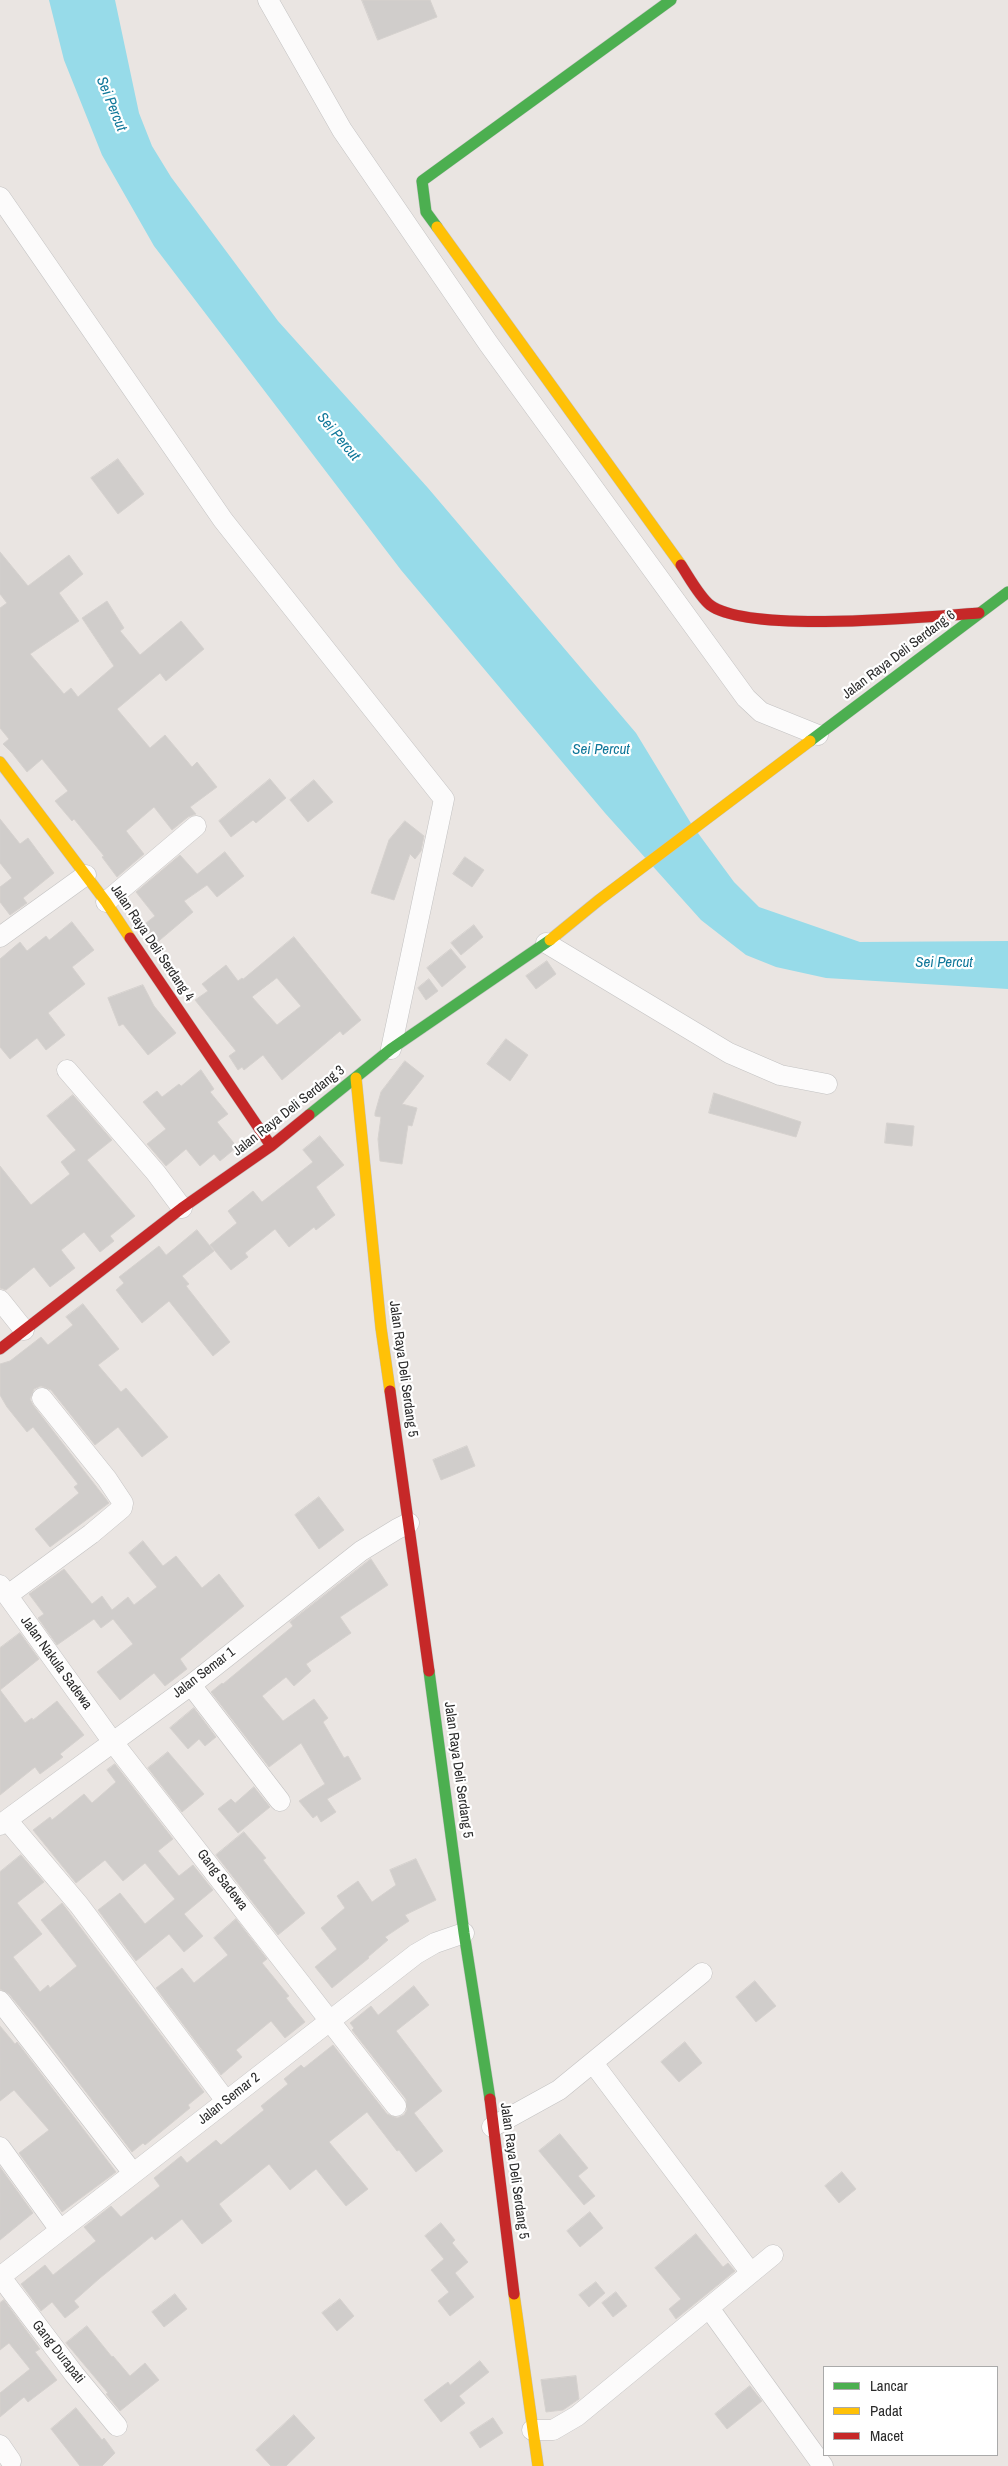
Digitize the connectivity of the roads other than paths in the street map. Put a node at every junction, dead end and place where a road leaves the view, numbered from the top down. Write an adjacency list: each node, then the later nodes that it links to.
1 (268, 0): 6 (street)
2 (671, 0): 5 (street)
3 (0, 197): 14 (street)
4 (1008, 592): 5 (street, Jalan Raya Deli Serdang 6)
5 (980, 613): 6 (street, Jalan Raya Deli Serdang 6)
6 (813, 738): 10 (street, Jalan Raya Deli Serdang 6)
7 (0, 762): 9 (street, Jalan Raya Deli Serdang 4)
8 (196, 826): 11 (street)
9 (86, 875): 11 (street, Jalan Raya Deli Serdang 4); 12 (street)
10 (599, 900): 13 (street, Jalan Raya Deli Serdang 3)
11 (106, 902): 18 (street, Jalan Raya Deli Serdang 4)
12 (0, 937)
13 (546, 943): 14 (street, Jalan Raya Deli Serdang 3); 17 (street)
14 (391, 1049): 16 (street, Jalan Raya Deli Serdang 3)
15 (67, 1070): 19 (street)
16 (356, 1078): 18 (street, Jalan Raya Deli Serdang 3); 24 (street, Jalan Raya Deli Serdang 5)
17 (827, 1084)
18 (272, 1146): 19 (street, Jalan Raya Deli Serdang 3)
19 (182, 1208): 21 (street, Jalan Raya Deli Serdang 3)
20 (0, 1300): 21 (street)
21 (24, 1330): 22 (street, Jalan Raya Deli Serdang 3)
22 (0, 1349)
23 (42, 1398): 25 (street)
24 (403, 1526): 26 (street, Jalan Semar 1); 30 (street, Jalan Raya Deli Serdang 5)
25 (4, 1590): 27 (street, Jalan Nakula Sadewa)
26 (190, 1685): 27 (street, Jalan Semar 1); 28 (street)
27 (112, 1741): 29 (street, Jalan Semar 1); 33 (street, Gang Sadewa)
28 (280, 1801)
29 (3, 1823): 35 (street)
30 (462, 1934): 33 (street, Jalan Semar 2); 37 (street, Jalan Raya Deli Serdang 5)
31 (702, 1973): 34 (street)
32 (0, 2001): 39 (street)
33 (330, 2021): 35 (street, Jalan Semar 2); 36 (street, Gang Sadewa)
34 (593, 2063): 37 (street); 42 (street)
35 (226, 2101): 39 (street, Jalan Semar 2)
36 (396, 2106)
37 (492, 2127): 46 (street, Jalan Raya Deli Serdang 5)
38 (0, 2147): 40 (street)
39 (133, 2173): 40 (street, Jalan Semar 2)
40 (60, 2230): 43 (street, Jalan Semar 2)
41 (773, 2255): 42 (street)
42 (751, 2273): 44 (street)
43 (0, 2276): 45 (street, Gang Durapati)
44 (709, 2308): 46 (street); 48 (street)
45 (117, 2426)
46 (532, 2430): 47 (street, Jalan Raya Deli Serdang 5)
47 (538, 2466)
48 (823, 2466)

